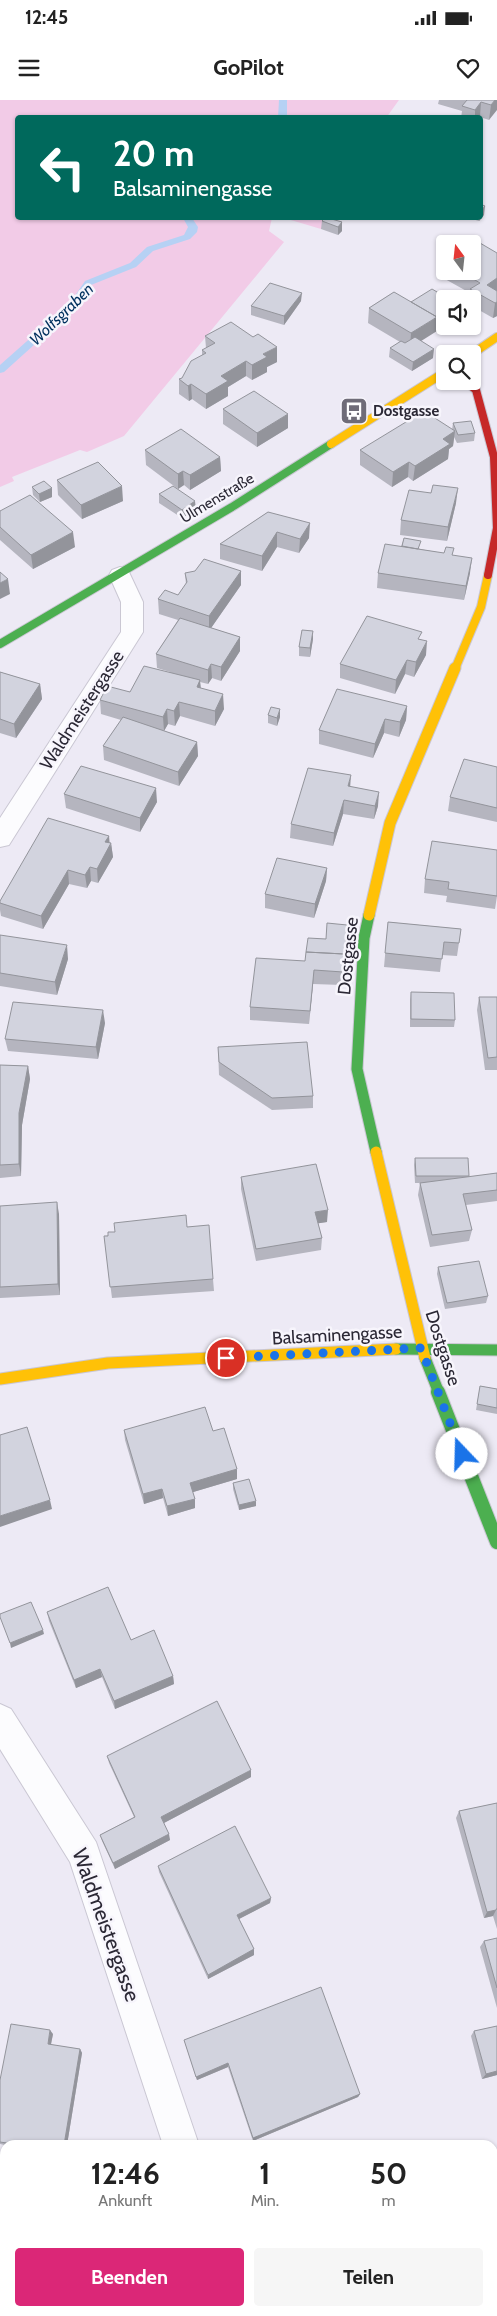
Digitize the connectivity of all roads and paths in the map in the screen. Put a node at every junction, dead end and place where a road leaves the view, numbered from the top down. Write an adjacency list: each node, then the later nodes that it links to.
1 (497, 337): 2 (street)
2 (481, 348)
3 (436, 378): 5 (street, Ulmenstraße)
4 (476, 390): 8 (street, Dostgasse)
5 (120, 575): 6 (street, Ulmenstraße); 7 (street, Waldmeistergasse)
6 (0, 644)
7 (0, 838)
8 (421, 1348): 9 (street, Balsaminengasse); 10 (street, Balsaminengasse); 11 (street, Dostgasse)
9 (497, 1350)
10 (0, 1379)
11 (497, 1542)
12 (0, 1720): 13 (street, Waldmeistergasse)
13 (179, 2140)

